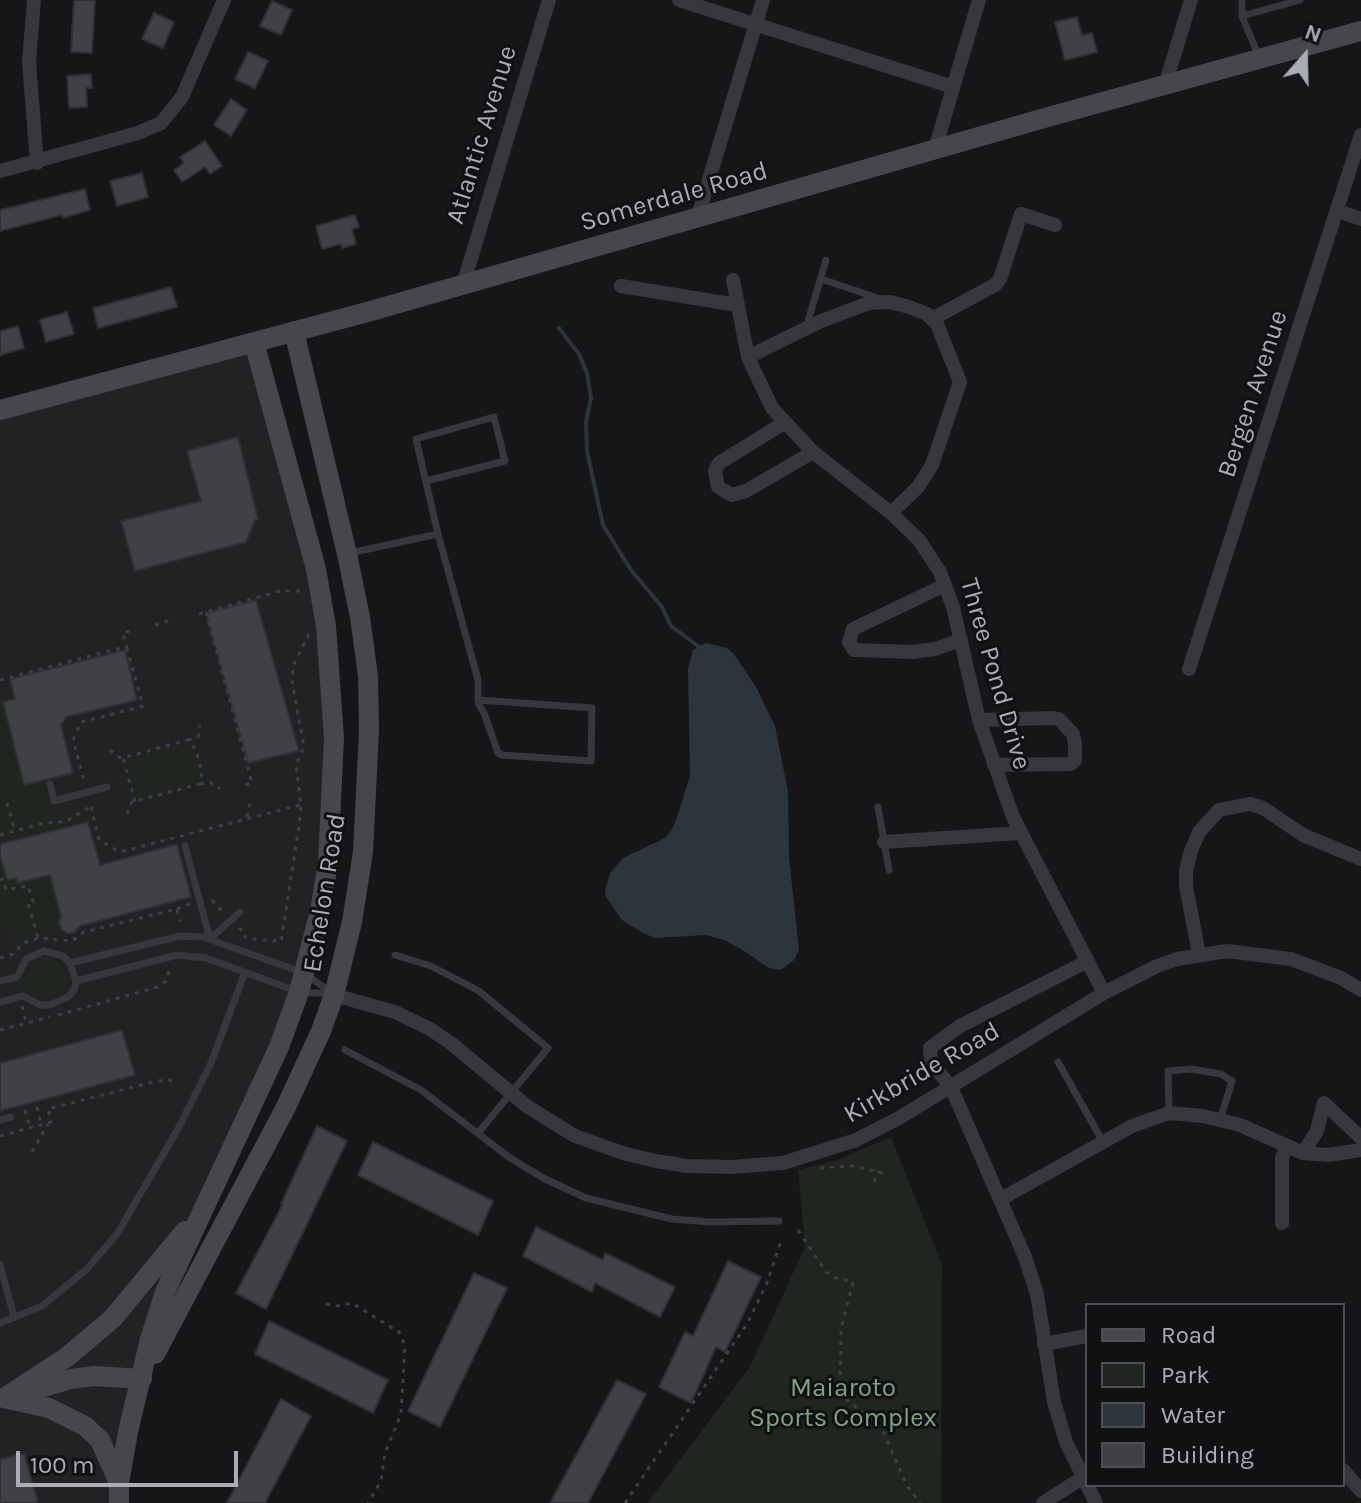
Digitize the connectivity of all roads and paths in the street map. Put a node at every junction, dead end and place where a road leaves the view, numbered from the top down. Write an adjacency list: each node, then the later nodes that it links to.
1 (34, 0): 18 (street)
2 (224, 0): 18 (street)
3 (549, 0): 27 (street, Atlantic Avenue)
4 (679, 0): 11 (street)
5 (763, 0): 11 (street)
6 (979, 0): 15 (street)
7 (1191, 0): 14 (street)
8 (1242, 0): 10 (lane)
9 (1300, 0): 10 (lane)
10 (1242, 16): 13 (lane)
11 (756, 24): 15 (street); 21 (street)
12 (1361, 31): 13 (street, Somerdale Road)
13 (1260, 59): 14 (street, Somerdale Road)
14 (1165, 85): 17 (street, Somerdale Road)
15 (953, 87): 17 (street)
16 (1361, 135): 20 (street, Bergen Avenue)
17 (935, 149): 21 (street, Somerdale Road)
18 (37, 163): 19 (street)
19 (0, 171)
20 (1338, 211): 22 (street); 53 (street, Bergen Avenue)
21 (698, 216): 27 (street, Somerdale Road)
22 (1361, 219)
23 (1055, 225): 31 (street)
24 (826, 260): 25 (lane)
25 (821, 279): 29 (lane); 32 (lane)
26 (733, 280): 30 (street, Three Pond Drive)
27 (463, 285): 33 (street, Somerdale Road)
28 (621, 286): 30 (street)
29 (890, 302): 31 (street); 32 (street)
30 (737, 305): 35 (street, Three Pond Drive)
31 (932, 319): 40 (street)
32 (806, 329): 35 (street)
33 (294, 331): 34 (street, Somerdale Road); 42 (street, Echelon Road)
34 (254, 342): 36 (street, Somerdale Road); 105 (street, Echelon Road)
35 (748, 357): 37 (street, Three Pond Drive)
36 (0, 410)
37 (784, 423): 38 (street, Three Pond Drive); 38 (street)
38 (813, 452): 40 (street, Three Pond Drive)
39 (426, 481): 39 (lane); 41 (lane)
40 (891, 513): 43 (street, Three Pond Drive)
41 (438, 534): 42 (lane); 55 (lane)
42 (347, 554): 108 (street, Echelon Road)
43 (945, 585): 51 (street, Three Pond Drive); 51 (street)
44 (306, 593): 45 (path)
45 (206, 612): 46 (path); 65 (path)
46 (199, 614)
47 (174, 619): 48 (path)
48 (155, 625)
49 (312, 627): 71 (path)
50 (135, 631): 52 (path)
51 (961, 640): 56 (street, Three Pond Drive)
52 (127, 649): 54 (path); 62 (path)
53 (1189, 669)
54 (0, 680)
55 (478, 700): 55 (lane)
56 (979, 720): 61 (street, Three Pond Drive); 61 (street)
57 (200, 725): 58 (path)
58 (188, 740): 60 (path); 64 (path)
59 (110, 750): 60 (path)
60 (124, 760): 68 (path)
61 (994, 765): 76 (street, Three Pond Drive)
62 (85, 783)
63 (50, 784): 66 (lane)
64 (200, 784): 67 (path); 68 (path)
65 (245, 785)
66 (107, 787)
67 (220, 789)
68 (135, 802): 73 (path)
69 (7, 803): 75 (path)
70 (250, 804): 74 (path)
71 (301, 805): 74 (path); 89 (path)
72 (878, 807): 78 (lane)
73 (127, 814)
74 (247, 817): 75 (path)
75 (15, 831): 77 (path)
76 (1020, 833): 78 (street); 98 (street, Three Pond Drive)
77 (0, 835)
78 (884, 842): 81 (lane)
79 (185, 846): 91 (lane)
80 (1361, 859): 94 (street)
81 (889, 870)
82 (0, 880): 90 (path)
83 (212, 900): 87 (path)
84 (190, 904): 85 (path)
85 (177, 909): 88 (path); 92 (path)
86 (240, 912): 91 (lane)
87 (225, 914)
88 (180, 922)
89 (239, 928)
90 (38, 938): 92 (path); 95 (path)
91 (210, 939): 99 (lane); 105 (lane)
92 (72, 941): 93 (path)
93 (73, 951)
94 (1199, 954): 106 (street, Kirkbride Road); 107 (street, Kirkbride Road)
95 (10, 955): 97 (path); 100 (path)
96 (395, 955): 117 (lane)
97 (0, 958)
98 (1086, 962): 107 (street, Three Pond Drive); 116 (street)
99 (70, 963): 103 (lane); 104 (lane)
100 (13, 964)
101 (169, 969): 111 (path)
102 (245, 972): 104 (lane); 105 (lane); 147 (lane)
103 (0, 981)
104 (76, 981): 109 (lane)
105 (301, 982): 108 (lane); 108 (lane); 140 (street, Echelon Road)
106 (1361, 990)
107 (1104, 993): 116 (street, Kirkbride Road)
108 (334, 995): 117 (street, Kirkbride Road); 151 (street, Echelon Road)
109 (0, 1002)
110 (22, 1006): 111 (path)
111 (26, 1023): 112 (path)
112 (0, 1030)
113 (345, 1050): 127 (lane)
114 (1058, 1062): 130 (lane)
115 (178, 1083): 124 (path)
116 (951, 1087): 117 (street, Kirkbride Road); 139 (street)
117 (510, 1093): 127 (lane)
118 (37, 1107): 125 (path)
119 (25, 1110): 126 (path)
120 (1169, 1113): 123 (street); 123 (lane); 130 (street)
121 (11, 1117): 122 (lane)
122 (0, 1120)
123 (1220, 1120): 131 (street)
124 (49, 1122): 125 (path); 133 (path)
125 (41, 1124): 126 (path)
126 (30, 1127): 128 (path)
127 (478, 1133): 141 (lane)
128 (0, 1136)
129 (1361, 1138): 134 (street)
130 (1103, 1142): 139 (street)
131 (1287, 1146): 134 (street); 142 (street)
132 (1361, 1150): 134 (street)
133 (32, 1152)
134 (1303, 1153)
135 (817, 1169): 136 (path)
136 (879, 1171): 137 (path); 138 (path)
137 (887, 1174)
138 (874, 1182)
139 (1001, 1199): 150 (street)
140 (203, 1209): 151 (street, Echelon Road); 152 (street)
141 (779, 1221)
142 (1282, 1223)
143 (798, 1230): 160 (path)
144 (782, 1238): 159 (path)
145 (0, 1264): 147 (lane)
146 (326, 1304): 158 (path)
147 (14, 1317): 148 (lane)
148 (0, 1323)
149 (1085, 1336): 150 (street)
150 (1044, 1344): 154 (street)
151 (142, 1379): 152 (street); 157 (street, Echelon Road)
152 (2, 1398): 157 (street)
153 (1345, 1472): 156 (street)
154 (1082, 1478): 155 (street); 161 (street)
155 (1085, 1483)
156 (1361, 1491)
157 (119, 1493)
158 (368, 1503)
159 (625, 1503)
160 (920, 1503)
161 (1043, 1503)

